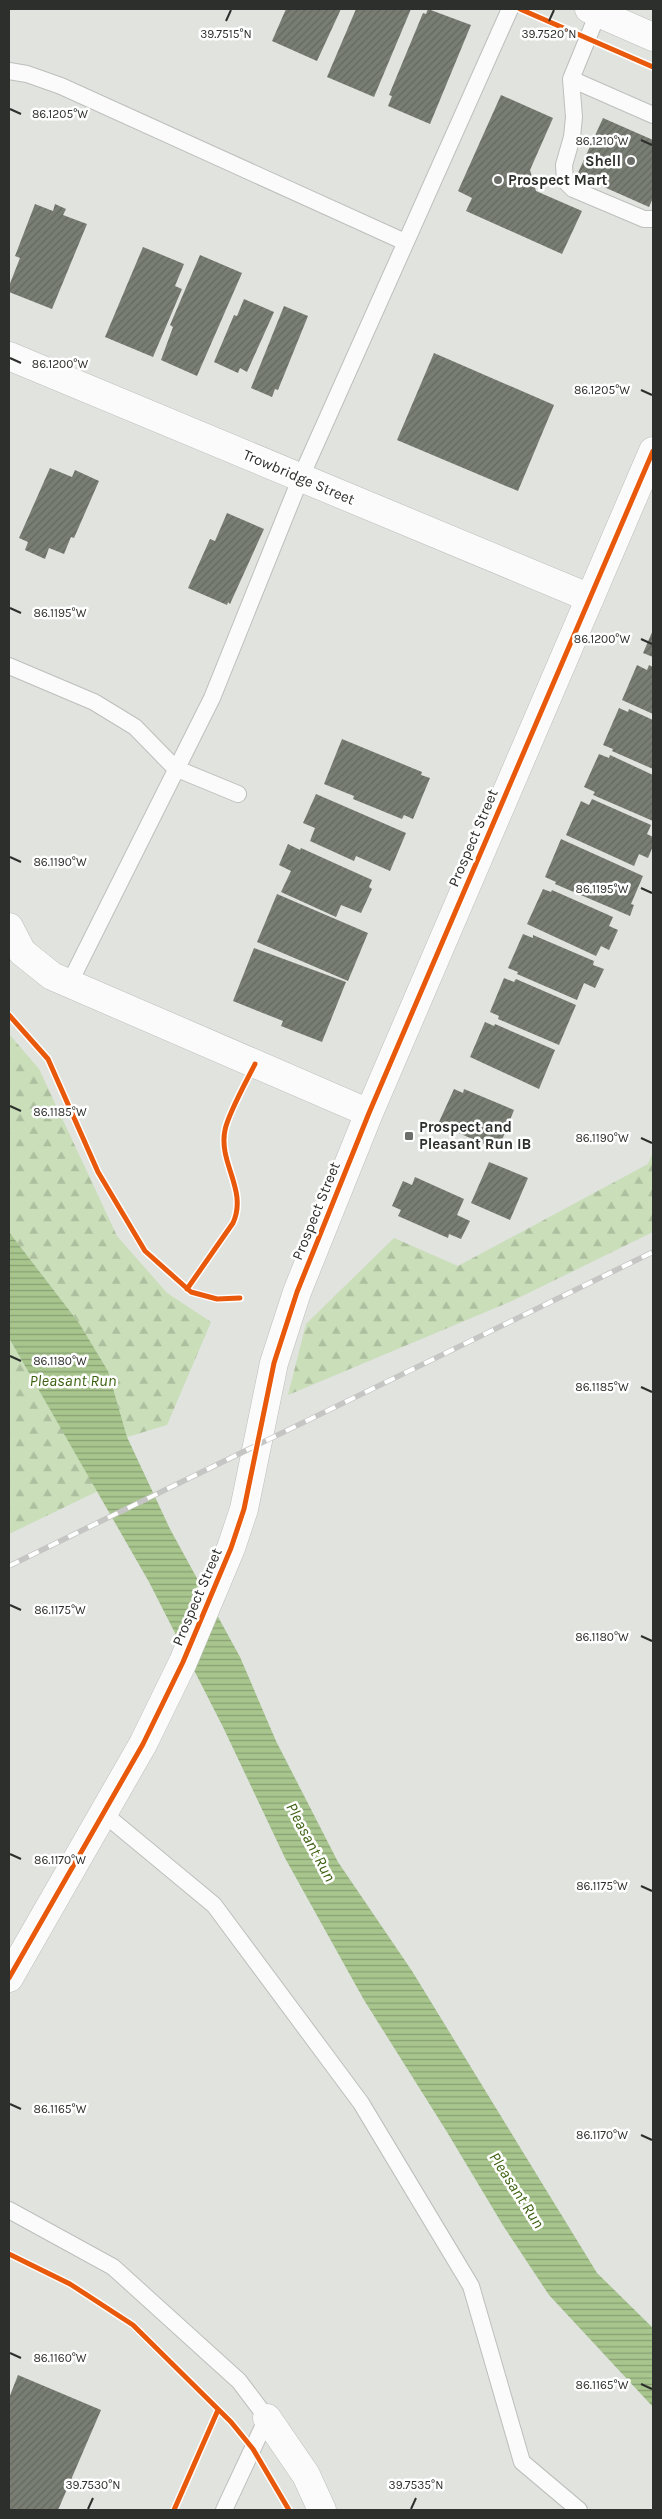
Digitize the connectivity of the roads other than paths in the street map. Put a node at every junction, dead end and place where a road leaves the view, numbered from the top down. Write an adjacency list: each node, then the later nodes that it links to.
1 (510, 9): 8 (lane)
2 (594, 11): 3 (main road); 5 (lane)
3 (653, 37)
4 (9, 71): 8 (lane)
5 (572, 79): 6 (lane); 7 (lane)
6 (653, 115)
7 (653, 219)
8 (405, 242): 11 (lane)
9 (9, 356): 11 (main road, Trowbridge Street)
10 (653, 451): 12 (main road, Prospect Street)
11 (301, 477): 12 (main road, Trowbridge Street); 14 (lane)
12 (590, 598): 18 (main road, Prospect Street)
13 (9, 666): 14 (lane)
14 (175, 768): 15 (lane); 17 (lane)
15 (238, 794)
16 (9, 927): 17 (main road)
17 (69, 984): 18 (main road)
18 (369, 1112): 19 (main road, Prospect Street)
19 (103, 1813): 20 (main road, Prospect Street); 25 (lane)
20 (9, 1978)
21 (9, 2210): 22 (lane)
22 (267, 2418): 23 (lane); 24 (main road)
23 (224, 2510)
24 (322, 2510)
25 (579, 2510)

